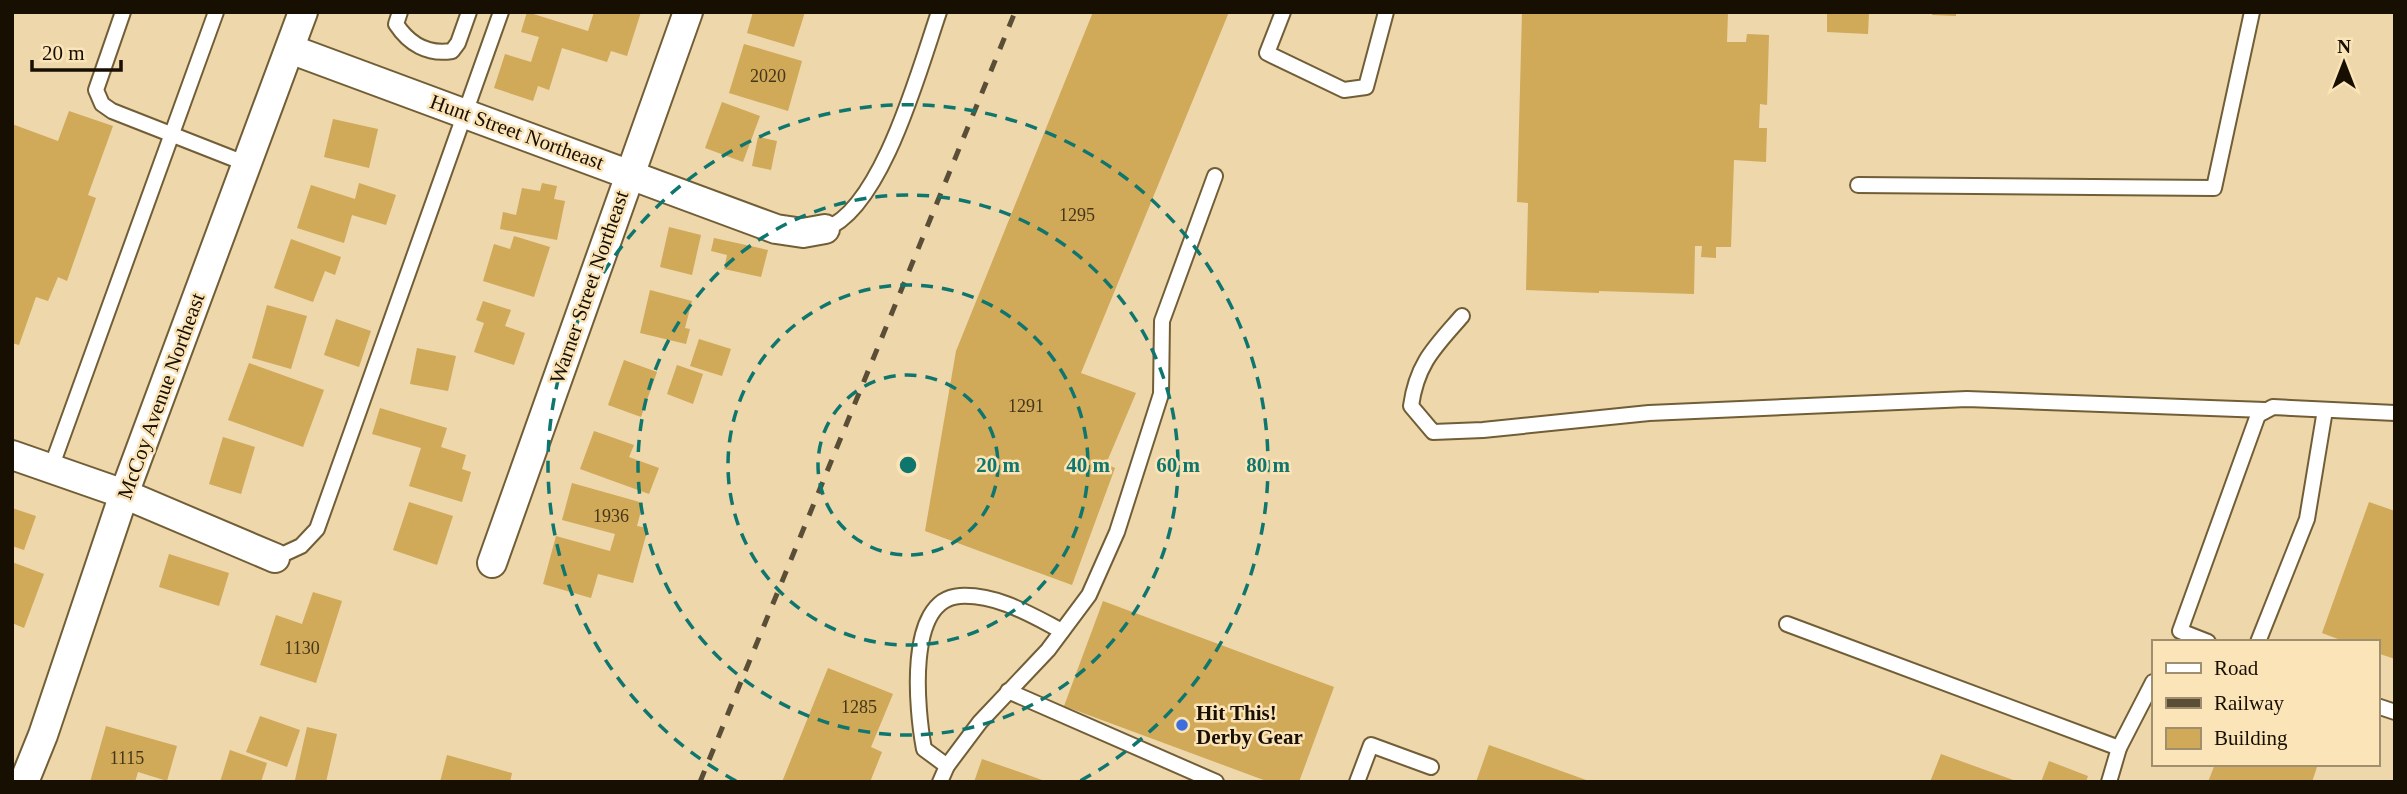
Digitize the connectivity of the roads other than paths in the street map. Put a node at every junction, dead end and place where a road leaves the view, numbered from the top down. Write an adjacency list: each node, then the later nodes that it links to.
1 (123, 12): 14 (lane)
2 (216, 12): 14 (lane)
3 (303, 12): 12 (street, McCoy Avenue Northeast)
4 (400, 12): 5 (lane)
5 (469, 12)
6 (501, 12): 13 (lane)
7 (688, 12): 16 (street, Warner Street Northeast)
8 (939, 12): 19 (lane)
9 (1283, 12): 10 (lane)
10 (1386, 12)
11 (2252, 12): 18 (lane)
12 (290, 50): 13 (street, Hunt Street Northeast); 15 (street, McCoy Avenue Northeast)
13 (465, 114): 16 (street, Hunt Street Northeast); 27 (lane)
14 (172, 135): 15 (lane); 25 (lane)
15 (247, 164): 26 (street, McCoy Avenue Northeast)
16 (630, 174): 19 (street, Hunt Street Northeast); 28 (street, Warner Street Northeast)
17 (1215, 176): 30 (lane)
18 (1858, 185)
19 (825, 229)
20 (1462, 316): 21 (lane)
21 (2265, 410): 22 (lane); 31 (lane)
22 (2325, 410): 23 (lane); 33 (lane)
23 (2395, 412)
24 (12, 454): 25 (street)
25 (51, 468): 26 (street)
26 (124, 494): 27 (street); 39 (street, McCoy Avenue Northeast)
27 (275, 558)
28 (492, 563)
29 (1787, 624): 36 (lane)
30 (1062, 631): 35 (lane); 37 (lane)
31 (2177, 636): 32 (lane)
32 (2198, 640)
33 (2259, 640)
34 (2152, 684): 36 (lane)
35 (1008, 691): 37 (lane); 41 (lane)
36 (2119, 748): 43 (lane)
37 (947, 766): 40 (lane)
38 (1431, 768): 42 (lane)
39 (24, 782)
40 (940, 782)
41 (1216, 782)
42 (1357, 782)
43 (2109, 782)

